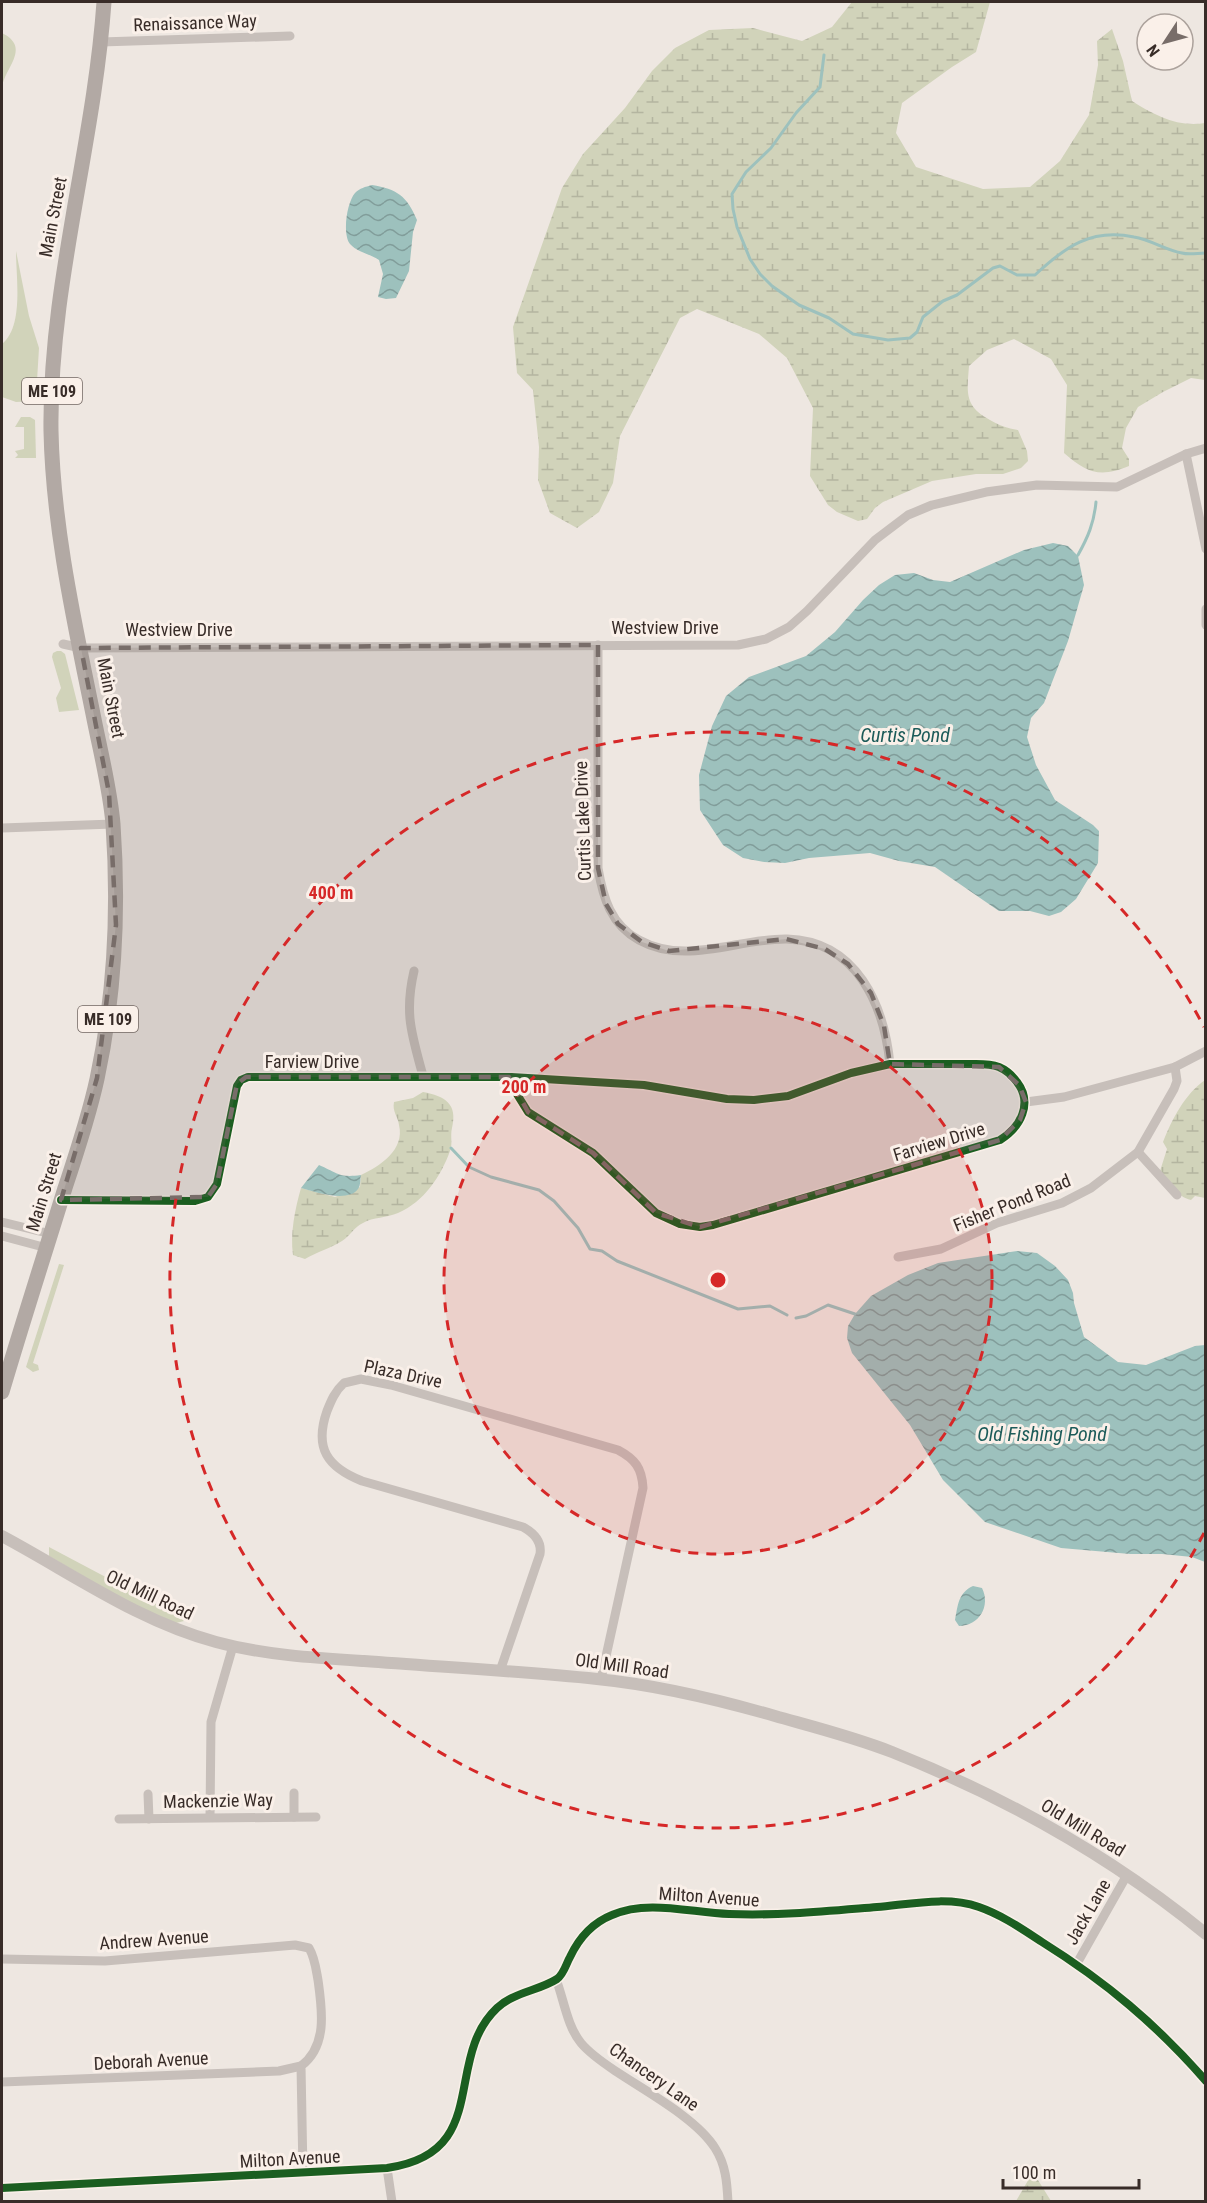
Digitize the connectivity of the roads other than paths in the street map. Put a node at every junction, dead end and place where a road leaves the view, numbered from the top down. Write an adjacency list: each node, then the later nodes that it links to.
1 (104, 2): 3 (highway, Main Street / ME 109)
2 (290, 36): 3 (street, Renaissance Way)
3 (101, 42): 11 (highway, Main Street / ME 109)
4 (1206, 448): 5 (street, Westview Drive)
5 (1186, 454): 6 (street); 10 (street, Westview Drive)
6 (1206, 549)
7 (1206, 609): 8 (street)
8 (1206, 626)
9 (63, 644): 11 (street, Westview Drive)
10 (598, 645): 11 (street, Westview Drive); 16 (street, Curtis Lake Drive)
11 (81, 648): 12 (highway, Main Street / ME 109)
12 (113, 824): 13 (street); 23 (highway, Main Street / ME 109)
13 (2, 828)
14 (414, 971): 18 (street)
15 (1206, 1051): 17 (street)
16 (890, 1064): 19 (street, Farview Drive); 20 (street, Farview Drive)
17 (1175, 1068): 20 (street); 21 (street, Fisher Pond Road)
18 (423, 1076): 19 (street, Farview Drive); 23 (street, Farview Drive)
19 (511, 1077): 20 (street, Farview Drive)
20 (1026, 1102)
21 (1138, 1152): 22 (street); 27 (street, Fisher Pond Road)
22 (1177, 1195)
23 (61, 1200): 26 (highway, Main Street / ME 109)
24 (2, 1222): 26 (street)
25 (2, 1236): 26 (street)
26 (49, 1241): 28 (highway, Main Street / ME 109)
27 (898, 1257)
28 (2, 1392)
29 (2, 1536): 30 (street, Old Mill Road)
30 (233, 1646): 31 (street, Old Mill Road); 35 (street)
31 (500, 1671): 32 (street, Old Mill Road); 32 (street, Plaza Drive)
32 (601, 1679): 40 (street, Old Mill Road)
33 (294, 1793): 36 (street)
34 (148, 1794): 39 (street)
35 (210, 1817): 36 (street, Mackenzie Way); 39 (street, Mackenzie Way)
36 (294, 1817): 37 (street, Mackenzie Way)
37 (316, 1817)
38 (119, 1819): 39 (street, Mackenzie Way)
39 (149, 1819)
40 (1127, 1875): 41 (street, Old Mill Road); 43 (street, Jack Lane)
41 (1206, 1934)
42 (2, 1959): 45 (street, Andrew Avenue)
43 (1077, 1965): 44 (street, Milton Avenue); 46 (street, Milton Avenue)
44 (556, 1979): 48 (street, Milton Avenue); 52 (street, Chancery Lane)
45 (302, 2066): 47 (street, Deborah Avenue); 49 (street)
46 (1206, 2081)
47 (2, 2082)
48 (387, 2168): 49 (street, Milton Avenue); 51 (street)
49 (303, 2173): 50 (street, Milton Avenue)
50 (2, 2188)
51 (392, 2202)
52 (728, 2202)

